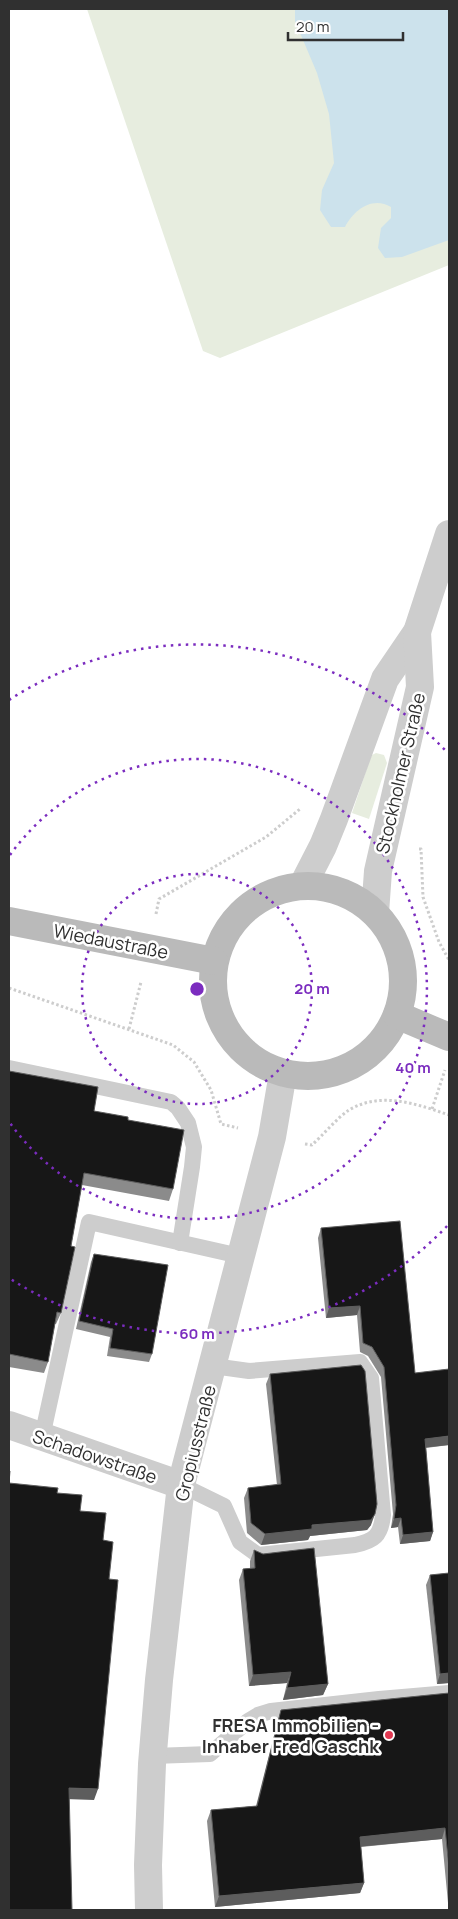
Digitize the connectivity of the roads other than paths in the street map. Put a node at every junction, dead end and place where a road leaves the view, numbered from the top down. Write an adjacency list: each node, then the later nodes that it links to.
1 (449, 534): 2 (street, Stockholmer Straße)
2 (418, 632): 3 (street, Stockholmer Straße); 4 (street, Stockholmer Straße)
3 (302, 885): 4 (main road); 6 (main road)
4 (376, 914): 7 (main road)
5 (9, 922): 6 (main road, Wiedaustraße)
6 (214, 961): 10 (main road)
7 (397, 1015): 8 (main road); 10 (main road)
8 (449, 1037)
9 (9, 1068): 11 (lane)
10 (283, 1073): 12 (street, Gropiusstraße)
11 (180, 1243): 12 (lane); 15 (lane)
12 (240, 1256): 13 (street, Gropiusstraße)
13 (213, 1366): 16 (street, Gropiusstraße); 16 (lane)
14 (9, 1426): 15 (street, Schadowstraße)
15 (42, 1437): 16 (street, Schadowstraße)
16 (181, 1485): 18 (street, Gropiusstraße)
17 (449, 1693): 18 (lane)
18 (153, 1756): 19 (street, Gropiusstraße)
19 (149, 1910)

